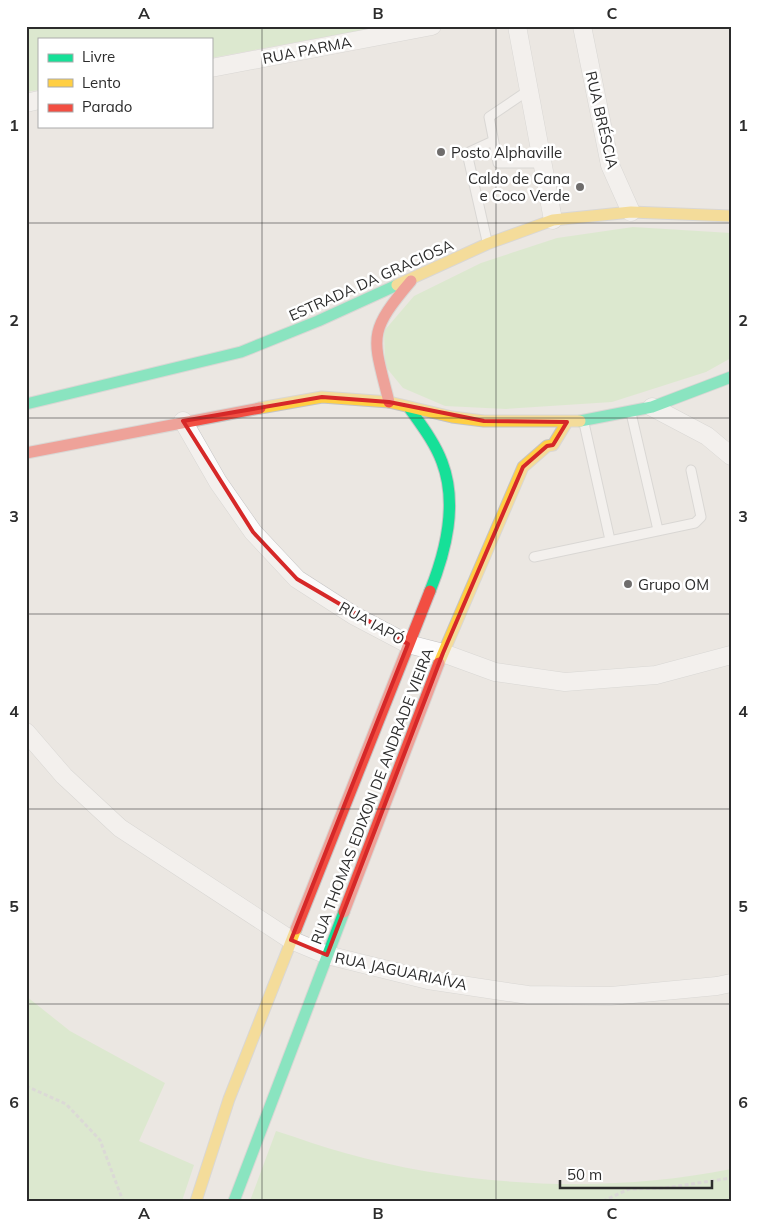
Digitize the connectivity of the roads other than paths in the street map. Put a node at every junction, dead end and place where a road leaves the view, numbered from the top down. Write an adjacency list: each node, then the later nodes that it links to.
1 (432, 26): 4 (street, RUA PARMA)
2 (517, 26): 5 (street)
3 (582, 26): 8 (street, RUA BRÉSCIA)
4 (212, 68)
5 (529, 90): 6 (lane); 7 (street)
6 (494, 141): 7 (lane); 11 (lane)
7 (542, 163): 10 (street)
8 (631, 212): 9 (street, ESTRADA DA GRACIOSA); 10 (street, ESTRADA DA GRACIOSA)
9 (731, 216)
10 (553, 220): 11 (street, ESTRADA DA GRACIOSA)
11 (487, 244): 12 (street, ESTRADA DA GRACIOSA)
12 (414, 277): 14 (street); 15 (street, ESTRADA DA GRACIOSA)
13 (731, 377): 16 (street)
14 (389, 402): 17 (street); 19 (street)
15 (26, 404)
16 (652, 407): 18 (street); 23 (street)
17 (410, 409): 21 (street); 28 (street, RUA THOMAS EDIXON DE ANDRADE VIEIRA)
18 (631, 411): 20 (street); 25 (lane)
19 (184, 421): 22 (street); 28 (street, RUA IAPÓ)
20 (584, 421): 21 (street); 26 (lane)
21 (568, 422): 29 (street, RUA THOMAS EDIXON DE ANDRADE VIEIRA)
22 (26, 454)
23 (731, 456)
24 (691, 470): 25 (lane)
25 (658, 530): 26 (lane)
26 (610, 540): 27 (lane)
27 (534, 557)
28 (408, 644): 29 (street, RUA IAPÓ); 32 (street, RUA THOMAS EDIXON DE ANDRADE VIEIRA)
29 (443, 653): 30 (street, RUA IAPÓ); 33 (street, RUA THOMAS EDIXON DE ANDRADE VIEIRA)
30 (731, 655)
31 (26, 732): 32 (street, RUA JAGUARIAÍVA)
32 (291, 940): 33 (street, RUA JAGUARIAÍVA); 35 (street, RUA THOMAS EDIXON DE ANDRADE VIEIRA)
33 (328, 955): 34 (street, RUA JAGUARIAÍVA); 36 (street, RUA THOMAS EDIXON DE ANDRADE VIEIRA)
34 (731, 983)
35 (196, 1201)
36 (234, 1201)

